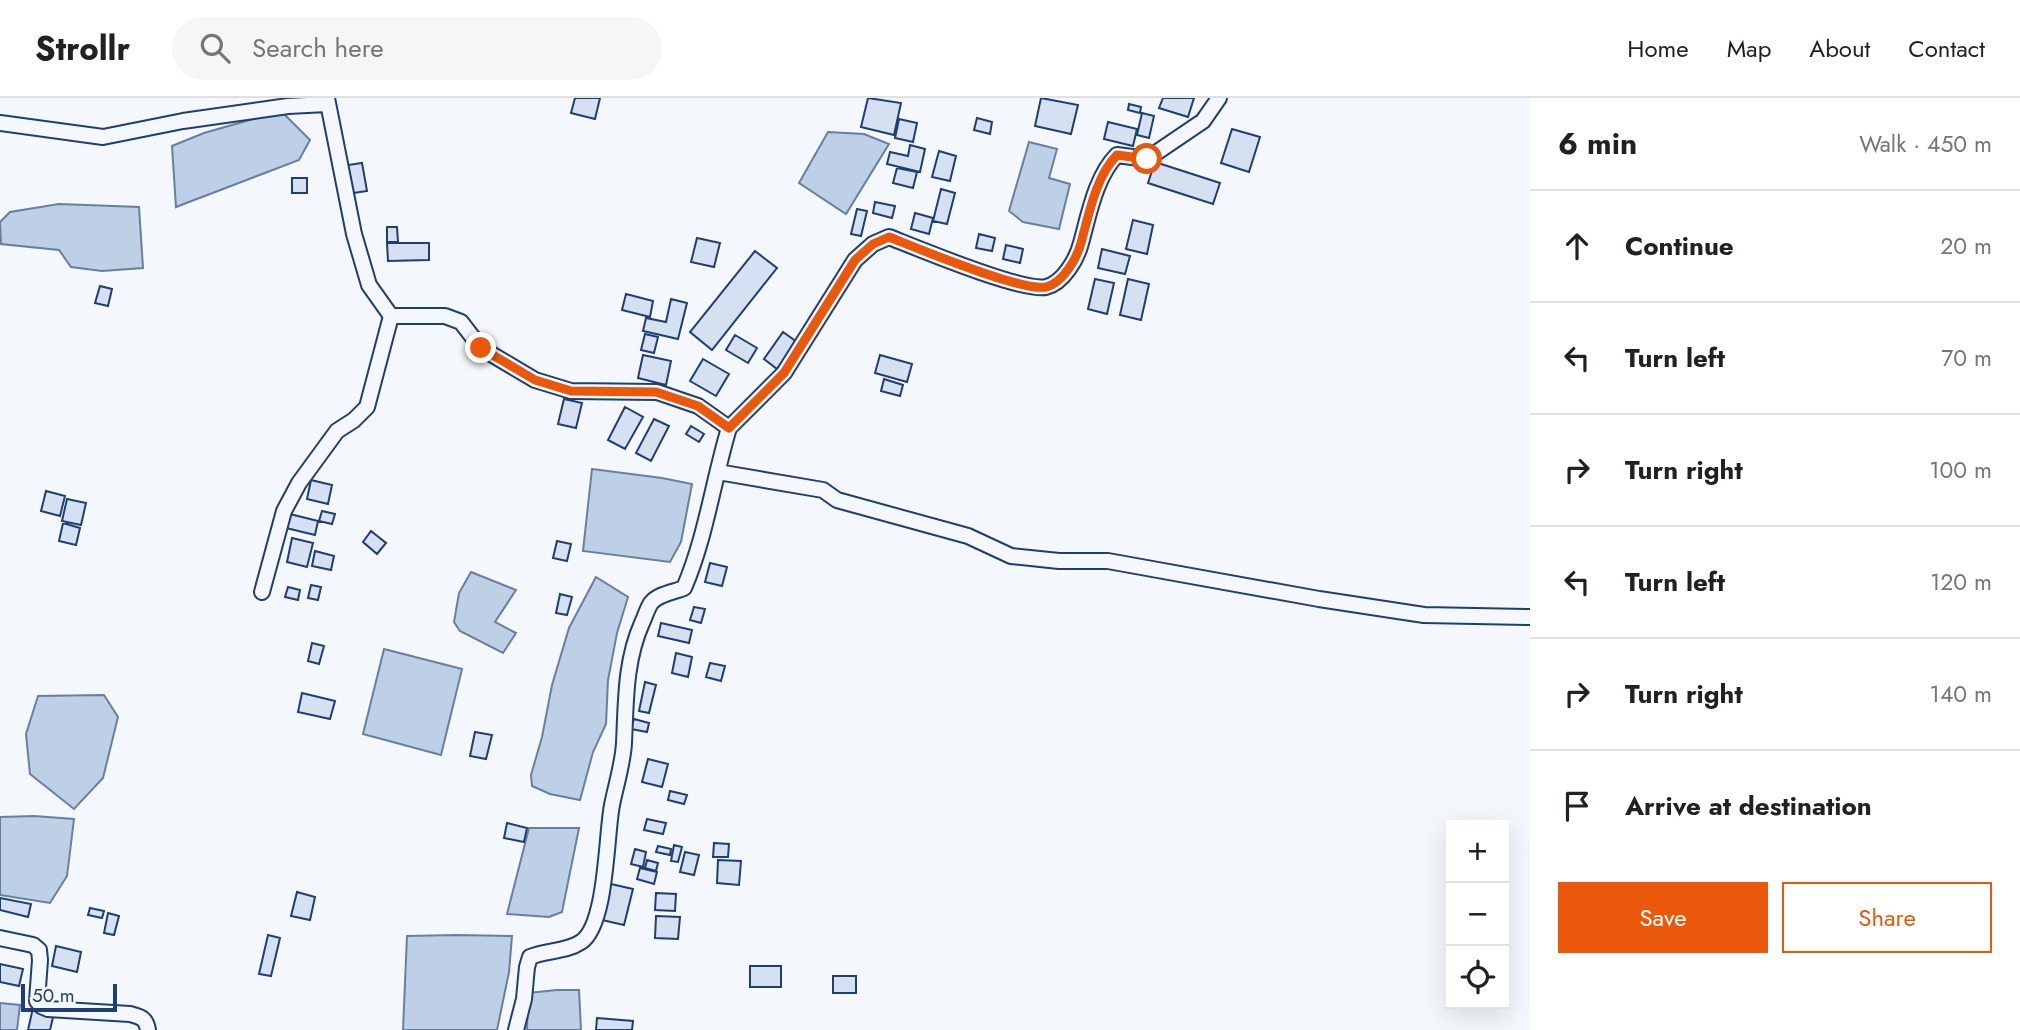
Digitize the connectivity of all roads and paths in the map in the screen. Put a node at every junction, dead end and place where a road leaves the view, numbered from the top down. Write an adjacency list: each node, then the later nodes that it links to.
1 (1219, 98): 5 (street)
2 (327, 101): 3 (street); 4 (street)
3 (0, 123)
4 (391, 316): 5 (street); 7 (street)
5 (729, 428): 6 (street)
6 (718, 472): 8 (street); 11 (street)
7 (262, 592)
8 (1530, 617)
9 (0, 938): 10 (street)
10 (148, 1030)
11 (516, 1030)

